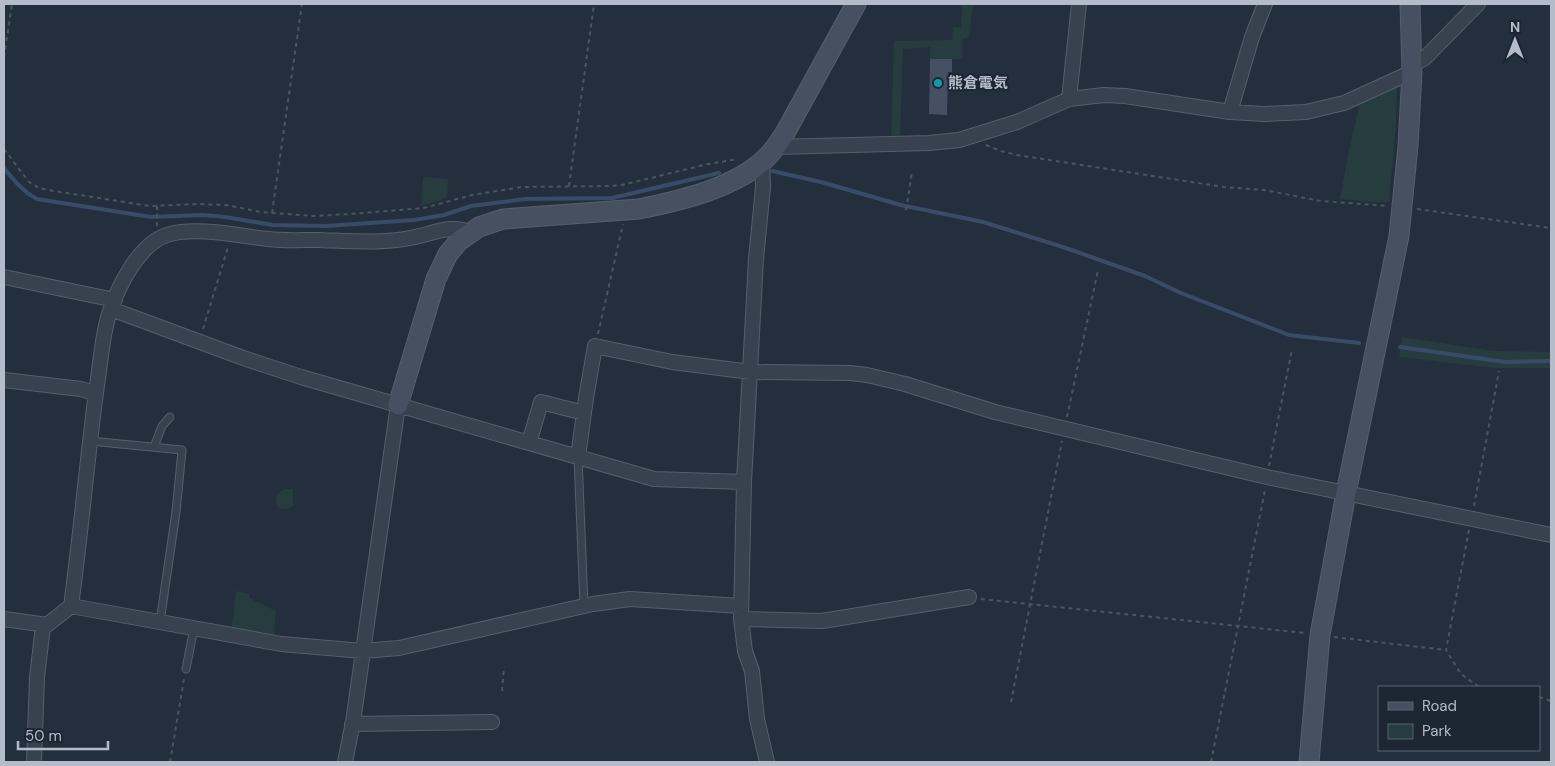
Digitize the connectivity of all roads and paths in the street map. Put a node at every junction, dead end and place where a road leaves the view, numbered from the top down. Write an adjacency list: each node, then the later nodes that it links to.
1 (12, 4): 9 (path)
2 (302, 4): 23 (path)
3 (594, 4): 18 (path)
4 (856, 4): 14 (street)
5 (1079, 4): 11 (street)
6 (1265, 4): 12 (street)
7 (1410, 4): 10 (street)
8 (1478, 4): 10 (street)
9 (4, 57)
10 (1412, 68): 12 (street); 20 (street)
11 (1069, 99): 12 (street); 13 (street)
12 (1230, 112)
13 (976, 136): 14 (street); 20 (path)
14 (775, 147): 16 (street)
15 (4, 149): 19 (path)
16 (754, 160): 18 (path); 21 (street); 34 (street)
17 (912, 172): 22 (path)
18 (569, 186): 23 (path)
19 (157, 206): 23 (path); 24 (path)
20 (1403, 207): 25 (path); 47 (street)
21 (626, 210): 26 (street); 32 (path)
22 (906, 210)
23 (272, 213)
24 (156, 224)
25 (1551, 228)
26 (470, 233): 27 (street); 37 (street)
27 (232, 234): 30 (street); 31 (path)
28 (1098, 270): 40 (path)
29 (4, 277): 30 (street)
30 (113, 305): 31 (street); 36 (street)
31 (200, 340): 37 (street)
32 (595, 346): 34 (street); 38 (street)
33 (1292, 349): 45 (path)
34 (751, 372): 40 (street); 46 (street)
35 (4, 380): 36 (street)
36 (96, 394): 41 (street)
37 (398, 405): 42 (street); 61 (street)
38 (584, 413): 42 (street); 44 (street)
39 (170, 417): 43 (lane)
40 (1065, 429): 45 (street); 50 (path)
41 (90, 441): 43 (lane); 51 (street)
42 (529, 443): 44 (street)
43 (154, 447): 55 (lane)
44 (578, 457): 46 (street); 52 (lane)
45 (1267, 477): 47 (street); 57 (path)
46 (744, 482): 53 (street)
47 (1346, 493): 48 (street); 59 (street)
48 (1551, 535)
49 (969, 597): 50 (path); 53 (street)
50 (1030, 604): 57 (path); 67 (path)
51 (71, 606): 55 (street); 56 (street)
52 (584, 606): 53 (street); 61 (street)
53 (741, 613): 73 (street)
54 (4, 619): 56 (street)
55 (160, 622): 58 (street)
56 (43, 626): 70 (street)
57 (1238, 627): 59 (path); 74 (path)
58 (194, 628): 61 (street); 63 (lane)
59 (1320, 635): 60 (path); 75 (street)
60 (1446, 650)
61 (363, 651): 69 (street)
62 (504, 666): 66 (path)
63 (186, 669): 71 (path)
64 (1461, 674): 65 (path)
65 (1478, 686)
66 (502, 691)
67 (1011, 702)
68 (492, 722): 69 (street)
69 (352, 724): 72 (street)
70 (34, 762)
71 (170, 762)
72 (345, 762)
73 (767, 762)
74 (1211, 762)
75 (1310, 762)

